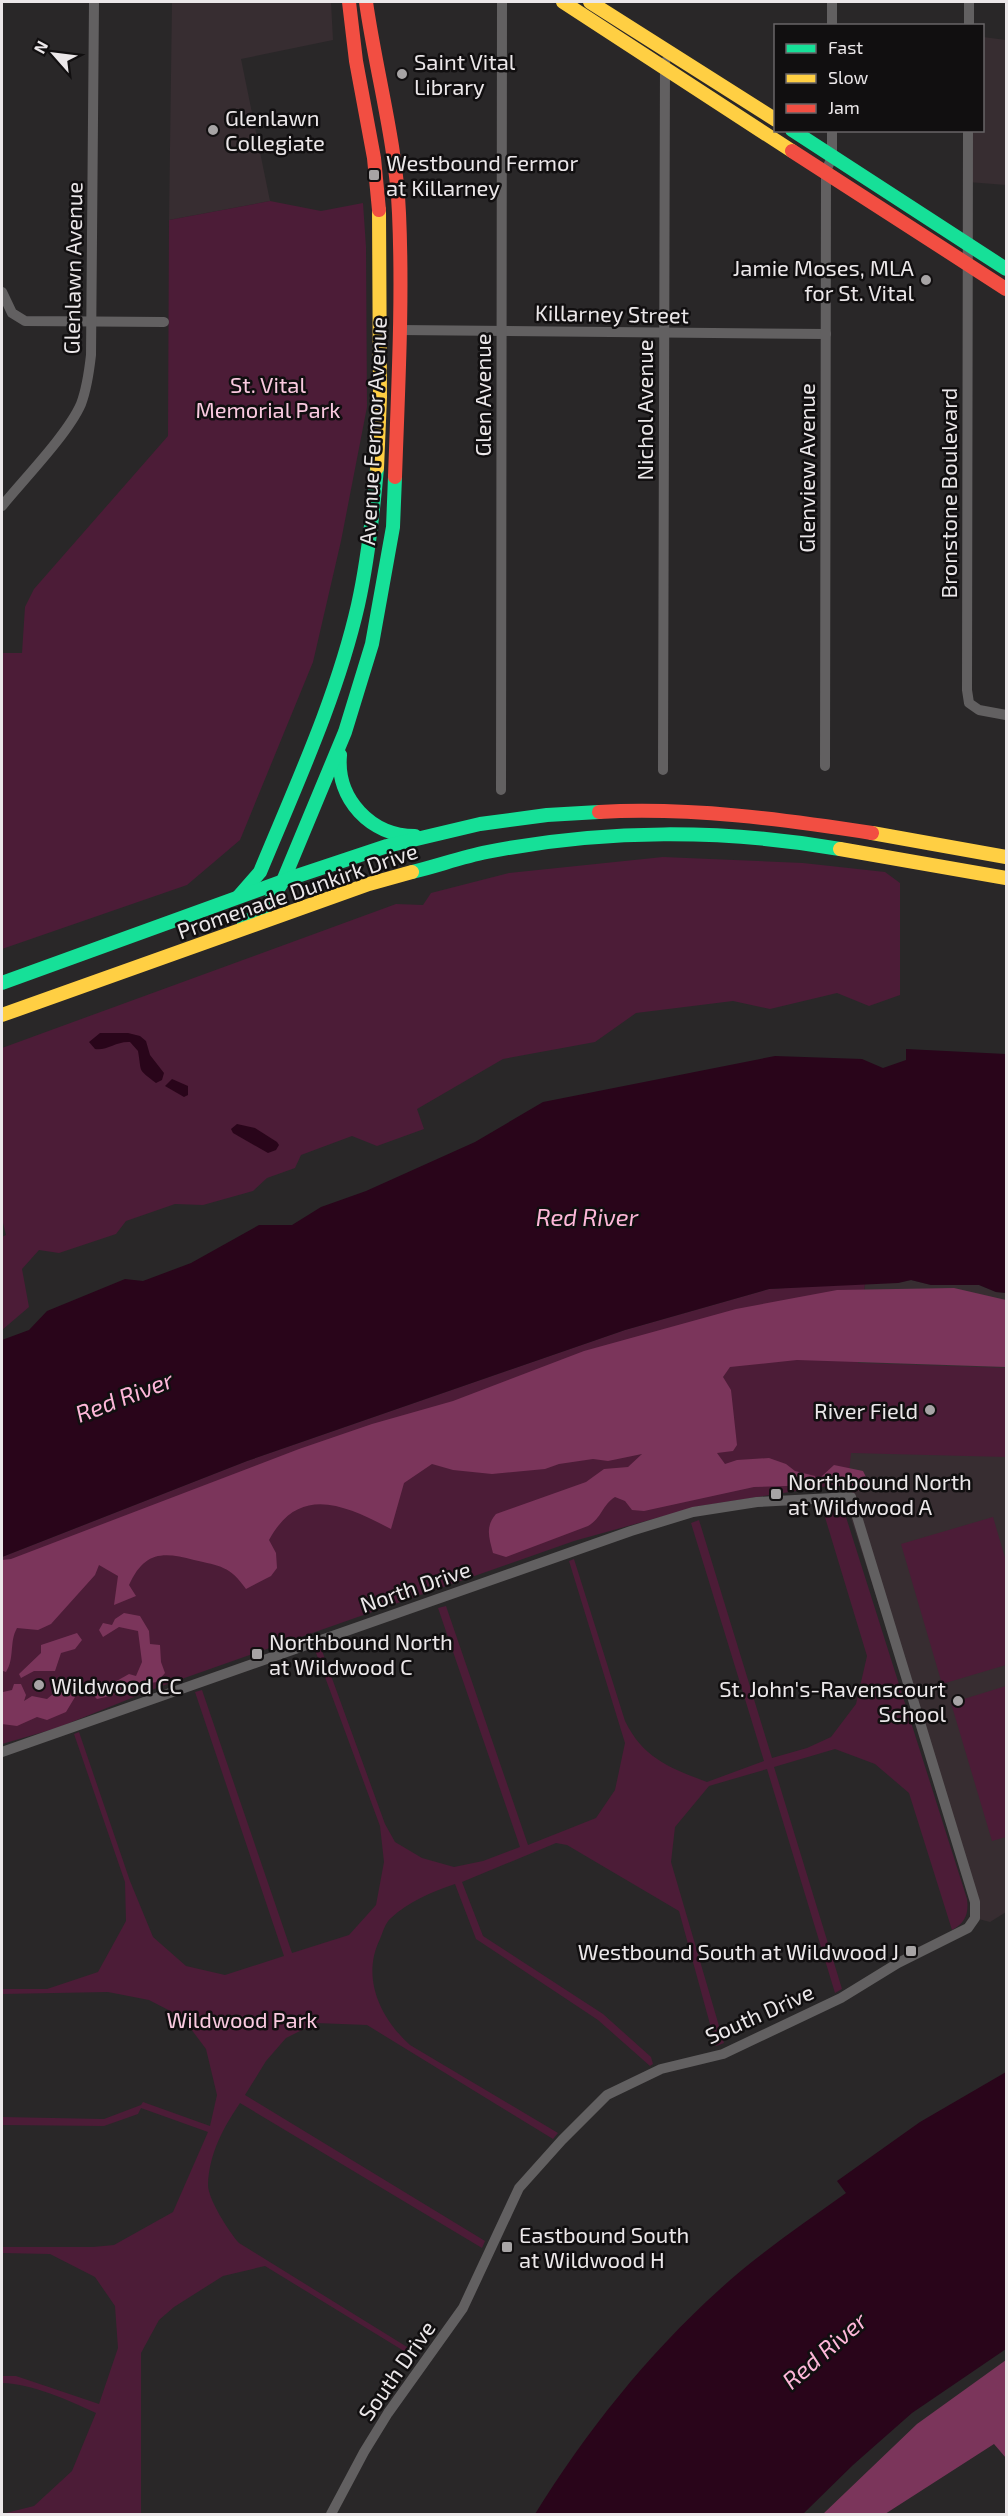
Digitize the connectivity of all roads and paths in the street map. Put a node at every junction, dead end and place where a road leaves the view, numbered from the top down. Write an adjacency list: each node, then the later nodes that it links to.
1 (94, 2): 24 (street, Glenlawn Avenue)
2 (349, 2): 31 (main road, Avenue Fermor Avenue)
3 (366, 2): 26 (main road, Avenue Fermor Avenue)
4 (502, 2): 27 (street, Glen Avenue)
5 (563, 2): 12 (main road)
6 (590, 2): 11 (main road)
7 (832, 2): 9 (street)
8 (969, 2): 10 (street)
9 (832, 24)
10 (969, 24)
11 (668, 51): 12 (street, Nichol Avenue); 13 (main road)
12 (664, 67): 18 (main road); 28 (street, Nichol Avenue)
13 (774, 119)
14 (795, 132): 17 (main road)
15 (832, 132): 17 (street)
16 (968, 132): 19 (street, Bronstone Boulevard)
17 (832, 157): 18 (street); 19 (main road)
18 (826, 171): 20 (main road); 29 (street, Glenview Avenue)
19 (968, 243): 20 (street, Bronstone Boulevard); 21 (main road)
20 (968, 265): 22 (main road); 33 (street, Bronstone Boulevard)
21 (1006, 269)
22 (1006, 289)
23 (2, 292): 24 (street)
24 (90, 322): 25 (street); 30 (street, Glenlawn Avenue)
25 (164, 322)
26 (399, 330): 27 (street, Killarney Street); 32 (main road, Avenue Fermor Avenue)
27 (502, 331): 28 (street, Killarney Street); 37 (street, Glen Avenue)
28 (664, 333): 29 (street, Killarney Street); 36 (street, Nichol Avenue)
29 (826, 334): 35 (street, Glenview Avenue)
30 (2, 506)
31 (358, 604): 32 (main road); 44 (main road, Avenue Fermor Avenue)
32 (376, 619): 34 (main road, Avenue Fermor Avenue)
33 (1006, 715)
34 (345, 732): 40 (main road); 43 (main road, Avenue Fermor Avenue)
35 (825, 766)
36 (663, 770)
37 (501, 790)
38 (691, 811): 39 (main road); 40 (main road, Promenade Dunkirk Drive); 41 (main road, Promenade Dunkirk Drive)
39 (689, 834): 42 (main road, Promenade Dunkirk Drive); 45 (main road, Promenade Dunkirk Drive)
40 (421, 837): 43 (main road, Promenade Dunkirk Drive)
41 (1006, 857)
42 (1006, 878)
43 (283, 881): 44 (main road, Promenade Dunkirk Drive); 45 (main road, Avenue Fermor Avenue)
44 (238, 898): 46 (main road, Promenade Dunkirk Drive)
45 (233, 933): 47 (main road, Promenade Dunkirk Drive)
46 (2, 983)
47 (2, 1015)
48 (851, 1497): 49 (street, North Drive); 50 (street, South Drive)
49 (2, 1752)
50 (331, 2514)

